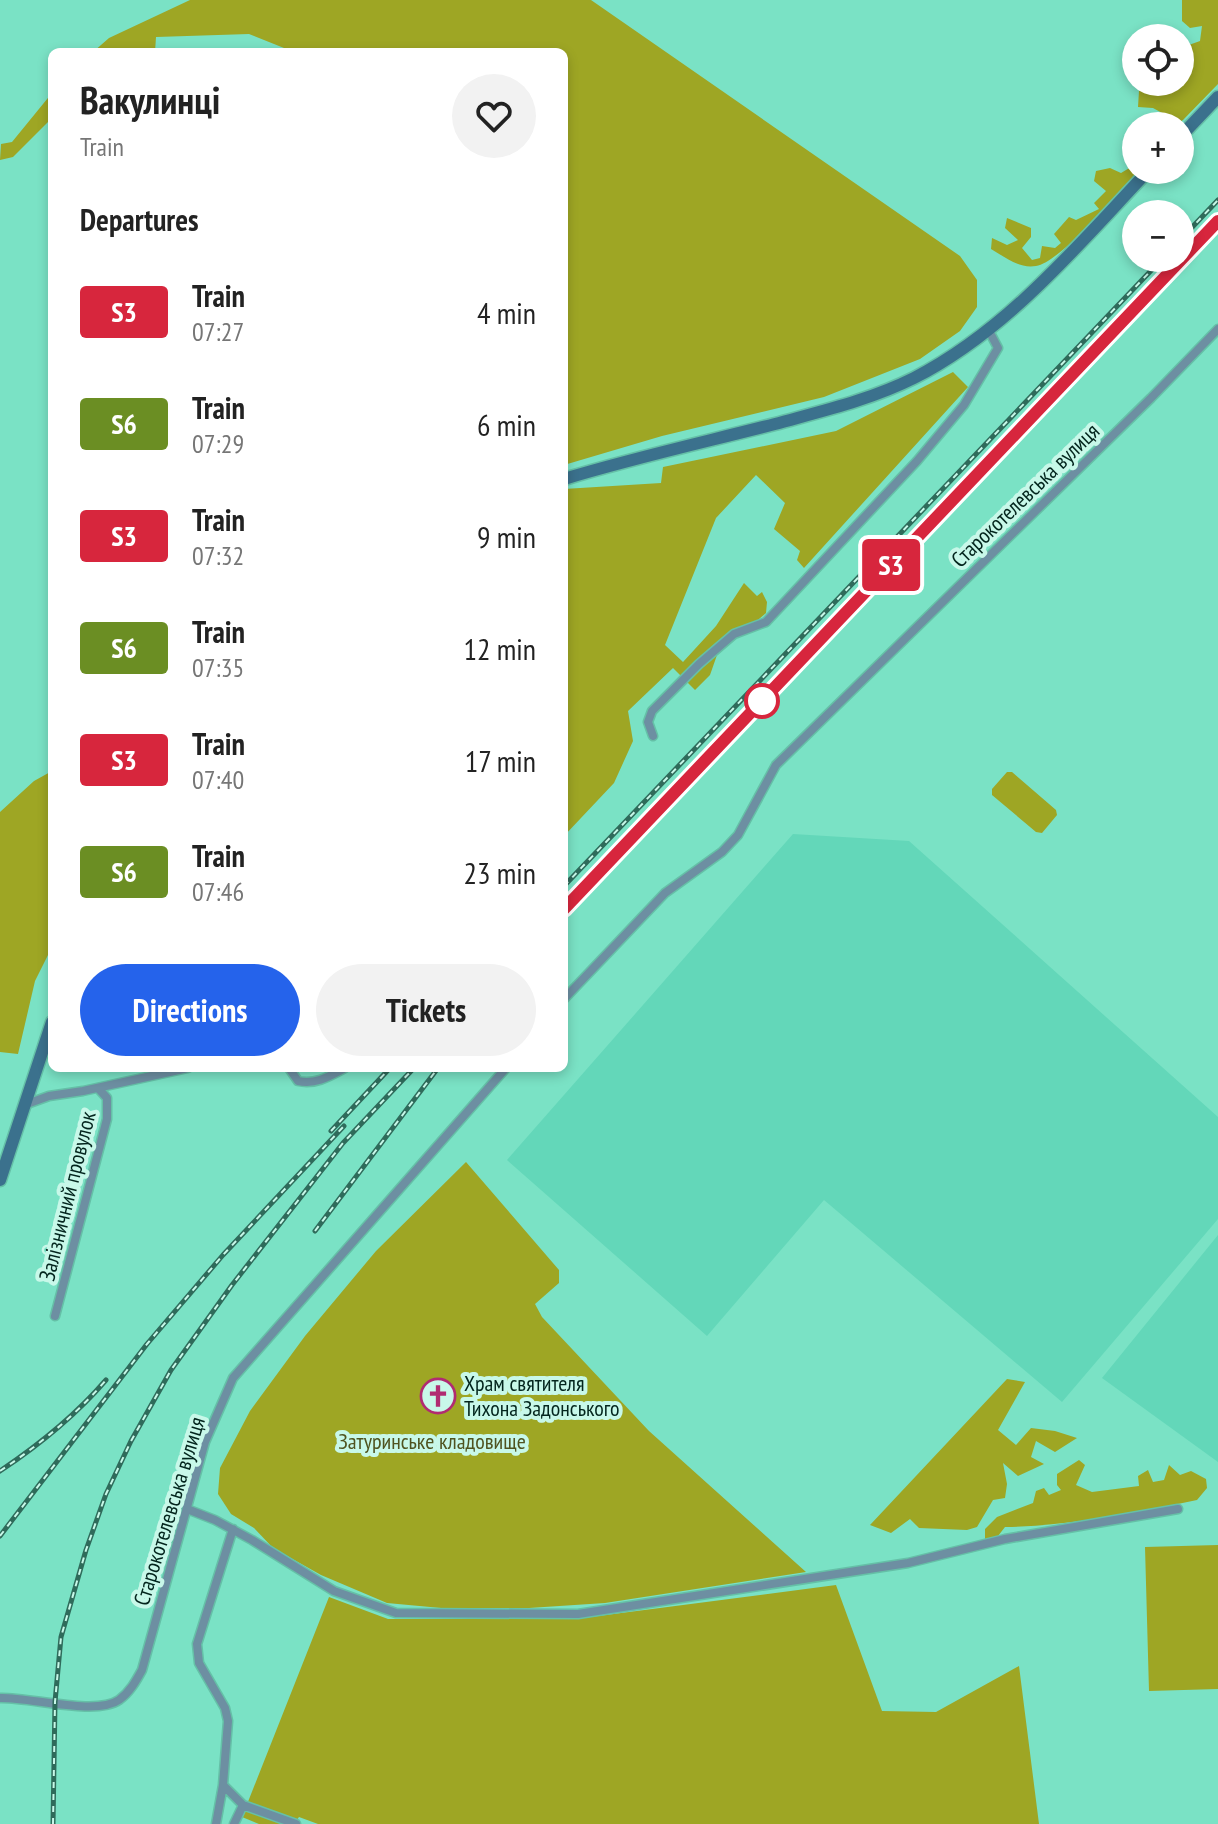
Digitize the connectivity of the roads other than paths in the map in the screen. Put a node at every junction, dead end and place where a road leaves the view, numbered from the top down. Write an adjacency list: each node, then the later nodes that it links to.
1 (1218, 97): 2 (main road)
2 (1194, 122)
3 (1135, 184): 4 (main road)
4 (988, 329): 6 (main road); 7 (street)
5 (1218, 329): 8 (street, Старокотелевська вулиця)
6 (568, 478)
7 (653, 736)
8 (568, 995)
9 (48, 1032): 15 (main road)
10 (170, 1072): 14 (street)
11 (292, 1072): 12 (street)
12 (337, 1072)
13 (502, 1072): 18 (street, Старокотелевська вулиця)
14 (98, 1088): 15 (street); 17 (street, Залізничний провулок)
15 (24, 1105): 16 (main road)
16 (0, 1180)
17 (55, 1316)
18 (187, 1509): 20 (street); 21 (street, Старокотелевська вулиця)
19 (1178, 1509): 20 (street)
20 (233, 1529): 22 (street)
21 (0, 1698)
22 (223, 1785): 23 (street); 24 (street)
23 (243, 1805): 25 (street); 26 (street)
24 (216, 1824)
25 (234, 1824)
26 (296, 1824)

